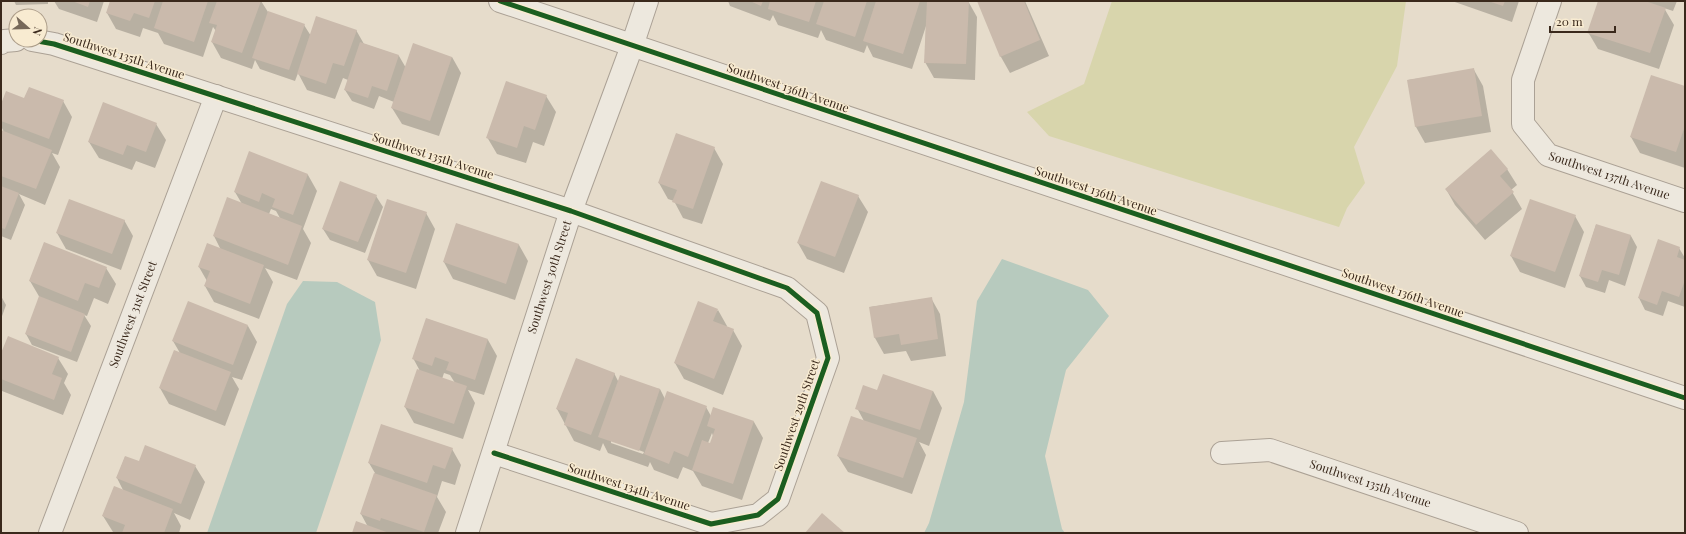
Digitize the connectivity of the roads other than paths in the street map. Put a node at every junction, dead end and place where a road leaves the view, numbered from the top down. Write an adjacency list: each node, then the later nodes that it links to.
1 (500, 1): 5 (street, Southwest 136th Avenue)
2 (647, 1): 5 (street, Southwest 30th Street)
3 (1550, 1): 7 (street, Southwest 137th Avenue)
4 (48, 43): 6 (street, Southwest 135th Avenue)
5 (632, 46): 8 (street, Southwest 30th Street); 10 (street, Southwest 136th Avenue)
6 (216, 96): 8 (street, Southwest 135th Avenue); 15 (street, Southwest 31st Street)
7 (1685, 201)
8 (571, 211): 9 (street, Southwest 135th Avenue); 11 (street, Southwest 30th Street)
9 (817, 314): 13 (street, Southwest 29th Street)
10 (1685, 398)
11 (494, 453): 13 (street, Southwest 134th Avenue); 16 (street, Southwest 30th Street)
12 (1222, 453): 14 (street, Southwest 135th Avenue)
13 (758, 515)
14 (1473, 526): 17 (street, Southwest 135th Avenue)
15 (50, 533)
16 (467, 533)
17 (1517, 533)

